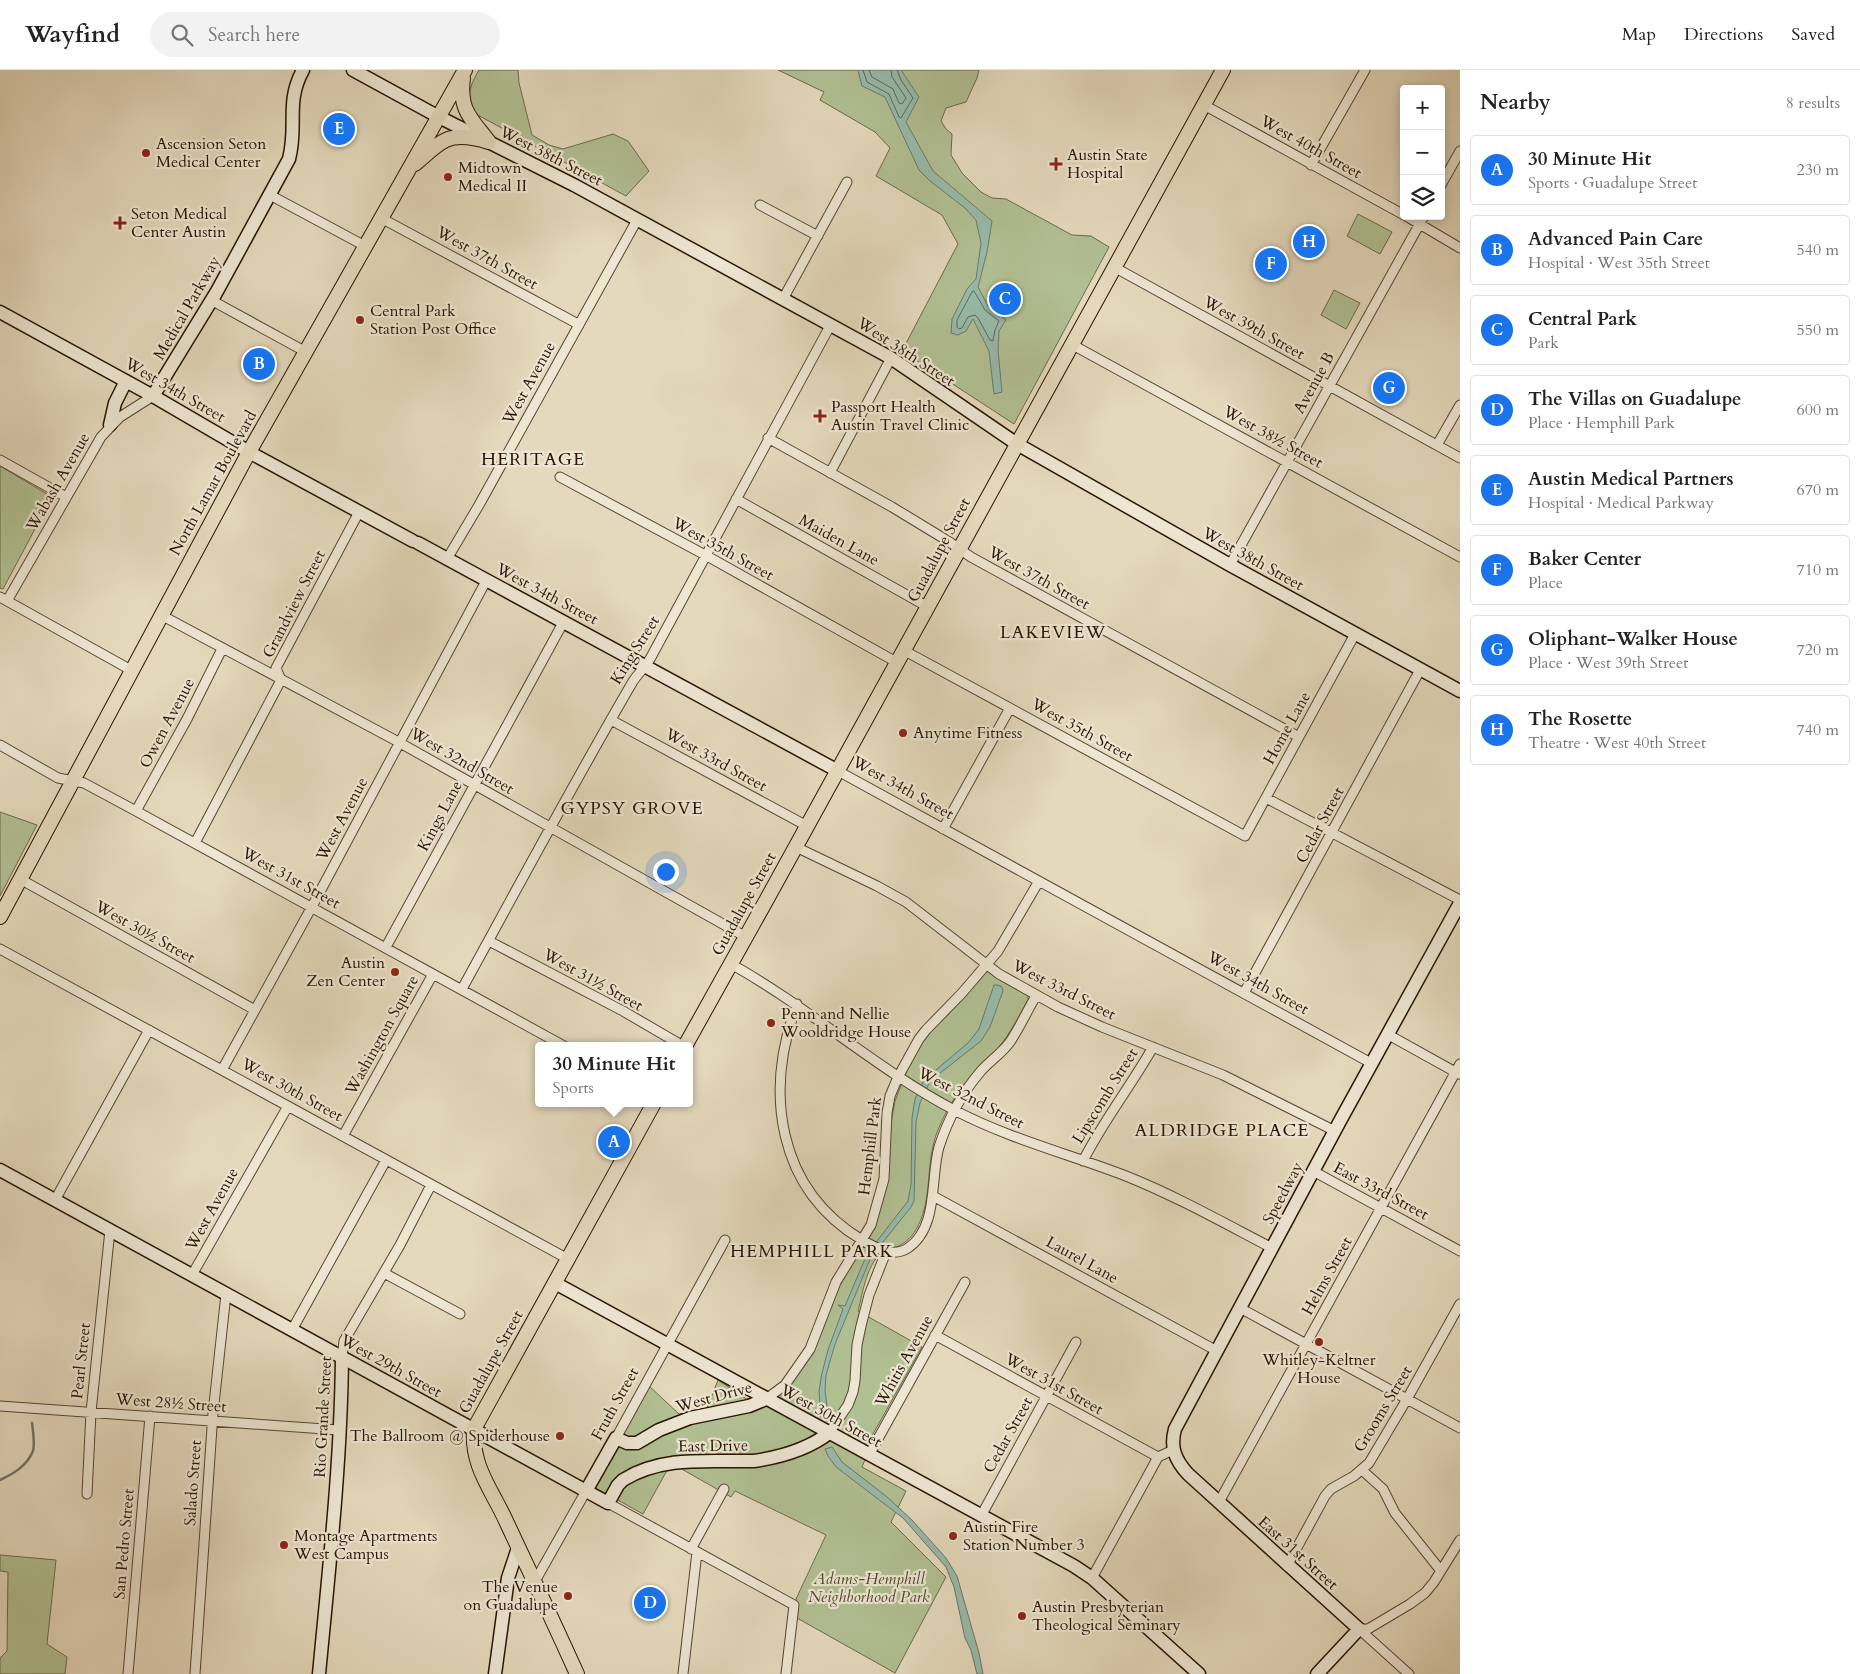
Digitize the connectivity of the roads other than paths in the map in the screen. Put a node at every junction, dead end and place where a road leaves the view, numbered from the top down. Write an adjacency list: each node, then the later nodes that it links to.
1 (303, 70): 14 (street, Medical Parkway)
2 (353, 70): 7 (street, West 38th Street)
3 (1223, 70): 6 (main road, Guadalupe Street)
4 (1366, 70): 10 (street)
5 (464, 71): 7 (main road, North Lamar Boulevard); 8 (main road)
6 (1204, 105): 10 (street, West 40th Street); 23 (main road, Guadalupe Street)
7 (439, 117): 8 (street, West 38th Street); 11 (main road, North Lamar Boulevard)
8 (489, 142): 11 (main road); 18 (street, West 38th Street)
9 (1460, 151): 12 (street)
10 (1312, 164): 16 (street, West 40th Street)
11 (410, 167): 17 (main road, North Lamar Boulevard)
12 (1445, 178)
13 (847, 182): 20 (street)
14 (270, 195): 21 (street); 25 (street, Medical Parkway)
15 (760, 205): 20 (street)
16 (1400, 213)
17 (381, 218): 21 (main road, North Lamar Boulevard); 27 (street, West 37th Street)
18 (637, 220): 24 (street, West 38th Street); 27 (street, West Avenue)
19 (1422, 220): 22 (street, West 40th Street); 33 (street, Avenue B)
20 (818, 236): 24 (street)
21 (365, 246): 30 (main road, North Lamar Boulevard)
22 (1460, 248)
23 (1114, 267): 29 (main road, Guadalupe Street); 33 (street, West 39th Street)
24 (783, 299): 28 (street, West 38th Street)
25 (211, 300): 30 (street); 34 (street, Medical Parkway)
26 (1, 313): 32 (street, West 34th Street)
27 (578, 324): 52 (street, West Avenue)
28 (831, 324): 31 (street, West 38th Street); 37 (street, King Street)
29 (1071, 344): 38 (main road, Guadalupe Street); 43 (street, West 38½ Street)
30 (306, 352): 40 (main road, North Lamar Boulevard)
31 (891, 358): 38 (street, West 38th Street); 44 (street)
32 (126, 381): 34 (street, West 34th Street); 36 (street)
33 (1330, 387): 39 (street, West 39th Street); 43 (street, Avenue B)
34 (153, 396): 36 (street, Wabash Avenue); 40 (street, West 34th Street)
35 (1460, 404): 39 (street)
36 (110, 425): 46 (street, Wabash Avenue)
37 (768, 438): 44 (street, West 37th Street); 47 (street, King Street)
38 (1017, 444): 49 (main road, Guadalupe Street); 53 (street, West 38th Street)
39 (1437, 446): 41 (street, West 39th Street)
40 (249, 452): 48 (street, West 34th Street); 57 (main road, North Lamar Boulevard)
41 (1460, 458)
42 (0, 460): 46 (street)
43 (1288, 462): 51 (street, West 38½ Street); 53 (street, Avenue B)
44 (830, 473): 49 (street, West 37th Street)
45 (560, 477): 50 (street, West 35th Street)
46 (66, 497): 55 (street, Wabash Avenue)
47 (736, 499): 50 (street, King Street); 56 (street, Maiden Lane)
48 (359, 512): 52 (street, West 34th Street); 65 (street, Grandview Street)
49 (959, 548): 56 (main road, Guadalupe Street); 69 (street, West 37th Street)
50 (707, 556): 61 (street, West 35th Street); 62 (street, King Street)
51 (1460, 557)
52 (447, 559): 54 (street, West 34th Street)
53 (1230, 565): 59 (street, West 38th Street)
54 (486, 581): 58 (street, West 34th Street); 70 (street, West Avenue)
55 (3, 599): 63 (street)
56 (928, 607): 61 (main road, Guadalupe Street)
57 (161, 615): 60 (street, West 32nd Street); 63 (main road, North Lamar Boulevard)
58 (564, 621): 62 (street, West 34th Street); 74 (street, Kings Lane)
59 (1355, 634): 64 (street, West 38th Street); 69 (street, Home Lane)
60 (222, 648): 65 (street, West 32nd Street); 76 (street, Owen Avenue)
61 (902, 657): 67 (street, West 35th Street); 72 (main road, Guadalupe Street)
62 (646, 666): 68 (street, King Street); 72 (street, West 34th Street)
63 (131, 670): 73 (main road, North Lamar Boulevard)
64 (1420, 670): 66 (street, West 38th Street); 80 (street, Cedar Street)
65 (281, 680): 70 (street, West 32nd Street); 82 (street, Grandview Street)
66 (1460, 692)
67 (1010, 708): 79 (street); 81 (street, West 35th Street)
68 (611, 720): 77 (street, West 33rd Street); 78 (street, King Street)
69 (1299, 737): 75 (street, Home Lane)
70 (399, 742): 74 (street, West 32nd Street); 87 (street, West Avenue)
71 (0, 745): 73 (street, West 31st Street)
72 (838, 771): 77 (main road, Guadalupe Street); 79 (street, West 34th Street)
73 (72, 781): 76 (street, West 31st Street); 84 (main road, North Lamar Boulevard)
74 (474, 785): 78 (street, West 32nd Street); 91 (street, Kings Lane)
75 (1266, 798): 80 (street); 81 (street, Home Lane)
76 (136, 811): 82 (street, West 31st Street)
77 (807, 826): 83 (main road, Guadalupe Street)
78 (550, 829): 89 (street, West 32nd Street); 90 (street, King Street)
79 (943, 829): 85 (street, West 34th Street)
80 (1333, 834): 86 (street); 97 (street, Cedar Street)
81 (1245, 836)
82 (195, 843): 87 (street, West 31st Street)
83 (796, 846): 89 (main road, Guadalupe Street); 94 (street, West 33rd Street)
84 (20, 880): 88 (main road, North Lamar Boulevard); 100 (street, West 30½ Street)
85 (1039, 882): 94 (street, Hemphill Park); 97 (street, West 34th Street)
86 (1460, 901): 102 (street, Speedway)
87 (312, 906): 91 (street, West 31st Street); 100 (street, West Avenue)
88 (0, 917)
89 (746, 937): 93 (main road, Guadalupe Street)
90 (489, 941): 96 (street, King Street); 104 (street, West 31½ Street)
91 (386, 947): 95 (street, West 31st Street)
92 (0, 949): 101 (street, West 30th Street)
93 (731, 964): 99 (street, West 32nd Street); 105 (main road, Guadalupe Street)
94 (987, 965): 98 (street, West 33rd Street); 110 (street, Hemphill Park)
95 (433, 974): 96 (street, West 31st Street); 115 (street, Washington Square)
96 (462, 990): 103 (street, West 31st Street)
97 (1244, 994): 107 (street, West 34th Street)
98 (1036, 996): 106 (street, West 33rd Street); 113 (street)
99 (796, 1004): 110 (street, West 32nd Street); 126 (street)
100 (255, 1010): 108 (street, West Avenue)
101 (149, 1030): 108 (street, West 30th Street); 122 (street)
102 (1387, 1034): 107 (street, Speedway); 109 (street)
103 (557, 1042)
104 (677, 1042)
105 (686, 1042)
106 (1152, 1047): 114 (street, West 33rd Street); 117 (street, Lipscomb Street)
107 (1371, 1063): 114 (street, Speedway)
108 (222, 1070): 111 (street, West 30th Street)
109 (1459, 1070): 123 (street, Helms Street)
110 (898, 1077): 113 (street, West 32nd Street); 126 (street, Hemphill Park)
111 (288, 1106): 115 (street, West 30th Street); 132 (street, West Avenue)
112 (652, 1107): 130 (main road, Guadalupe Street)
113 (954, 1110): 117 (street, West 32nd Street); 121 (street)
114 (1335, 1131): 119 (street, Speedway)
115 (343, 1136): 116 (street, West 30th Street)
116 (386, 1160): 120 (street, West 30th Street); 139 (street)
117 (1083, 1161): 127 (street, West 32nd Street)
118 (0, 1170): 122 (street, West 29th Street)
119 (1313, 1171): 123 (street, East 33rd Street); 127 (street, Speedway)
120 (431, 1185): 130 (street, West 30th Street); 131 (street, Rio Grande Street)
121 (933, 1196): 128 (street); 144 (street, Laurel Lane)
122 (55, 1200): 124 (street, West 29th Street)
123 (1381, 1208): 129 (street, East 33rd Street); 142 (street, Helms Street)
124 (110, 1230): 132 (street, West 29th Street); 152 (street, Pearl Street)
125 (725, 1240): 143 (street, Fruth Street)
126 (863, 1240): 128 (street); 149 (street, Hemphill Park)
127 (1272, 1248): 137 (street, Speedway)
128 (879, 1249): 158 (street)
129 (1460, 1251)
130 (568, 1259): 134 (main road, Guadalupe Street)
131 (384, 1272): 138 (street); 145 (street, Rio Grande Street)
132 (192, 1275): 135 (street, West 29th Street)
133 (965, 1282): 140 (street, Whitis Avenue)
134 (555, 1283): 143 (street, West 30th Street); 157 (main road, Guadalupe Street)
135 (226, 1294): 139 (street, West 29th Street); 154 (street, Salado Street)
136 (1460, 1304): 150 (street, Grooms Street)
137 (1240, 1308): 142 (street); 144 (street, Speedway)
138 (460, 1314)
139 (292, 1330): 145 (street, West 29th Street)
140 (936, 1336): 148 (street, West 31st Street); 161 (street, Whitis Avenue)
141 (1076, 1342): 148 (street, Cedar Street)
142 (1306, 1344): 150 (street); 167 (street, Helms Street)
143 (667, 1345): 149 (street, West 30th Street); 159 (street, Fruth Street)
144 (1217, 1351): 160 (street, Speedway)
145 (342, 1357): 146 (street, West 29th Street); 147 (street, Rio Grande Street)
146 (369, 1372): 147 (street); 157 (street, West 29th Street)
147 (342, 1388): 156 (street, Rio Grande Street)
148 (1046, 1396): 162 (street, West 31st Street); 169 (street, Cedar Street)
149 (766, 1399): 158 (street, West 30th Street); 159 (street, West Drive)
150 (1407, 1399): 155 (street); 163 (street, Grooms Street)
151 (0, 1406): 152 (street, West 28½ Street)
152 (92, 1412): 153 (street, West 28½ Street); 166 (street, Pearl Street)
153 (150, 1416): 154 (street, West 28½ Street); 178 (street, San Pedro Street)
154 (213, 1421): 156 (street, West 28½ Street); 179 (street, Salado Street)
155 (1460, 1428)
156 (339, 1430): 180 (street, Rio Grande Street)
157 (474, 1430): 165 (street, West 29th Street); 171 (main road, Guadalupe Street)
158 (829, 1433): 161 (street, West 30th Street); 168 (street, East Drive)
159 (616, 1438): 165 (street, Fruth Street)
160 (1173, 1450): 162 (street); 167 (street, East 31st Street)
161 (869, 1455): 169 (street, West 30th Street)
162 (1158, 1457): 175 (street)
163 (1362, 1470): 173 (street, Grooms Street); 174 (street)
164 (724, 1489): 172 (street)
165 (586, 1491): 168 (street, West 29th Street); 176 (street, Fruth Street)
166 (86, 1494)
167 (1219, 1502): 173 (street, East 31st Street)
168 (608, 1503): 172 (street, West 29th Street)
169 (980, 1516): 175 (street, West 30th Street)
170 (1460, 1540): 174 (street)
171 (518, 1548): 176 (main road, Guadalupe Street); 181 (street)
172 (694, 1550): 183 (street); 184 (street, West 29th Street)
173 (1287, 1566): 177 (street, East 31st Street)
174 (1441, 1571): 177 (street)
175 (1092, 1578): 185 (street, West 30th Street)
176 (534, 1584): 182 (main road, Guadalupe Street)
177 (1359, 1629): 186 (street); 187 (street, East 31st Street)
178 (128, 1674)
179 (195, 1674)
180 (319, 1674)
181 (495, 1674)
182 (577, 1674)
183 (684, 1674)
184 (786, 1674)
185 (1199, 1674)
186 (1317, 1674)
187 (1409, 1674)

